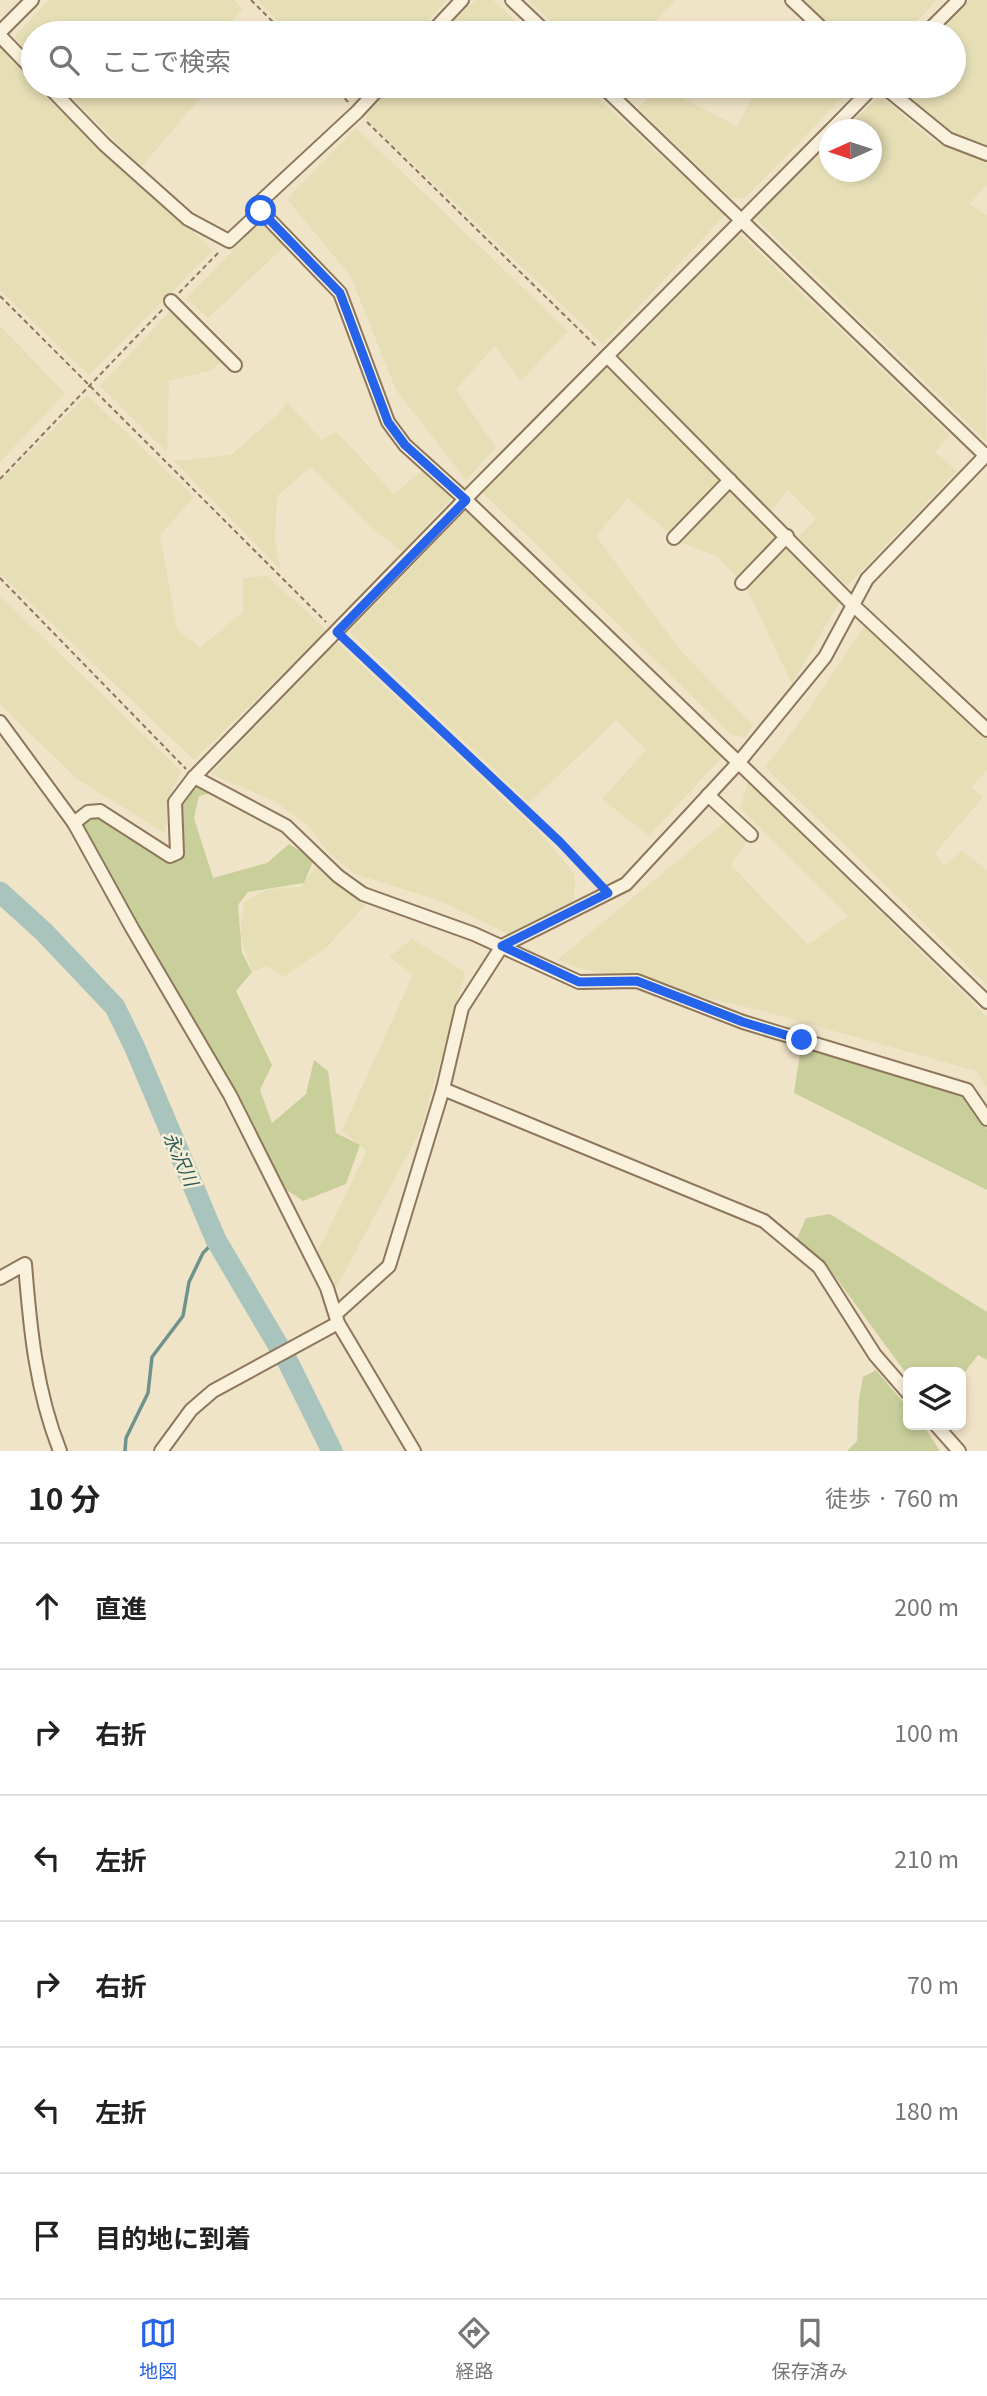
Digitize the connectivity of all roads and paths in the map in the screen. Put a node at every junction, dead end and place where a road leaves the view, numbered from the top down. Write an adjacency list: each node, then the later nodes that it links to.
1 (32, 0): 12 (street)
2 (251, 0): 7 (path)
3 (462, 0): 8 (street)
4 (512, 0): 9 (street)
5 (792, 0): 10 (street)
6 (960, 0): 11 (street)
7 (272, 21)
8 (442, 21)
9 (534, 21)
10 (814, 21)
11 (938, 21)
12 (0, 34): 13 (street)
13 (21, 57)
14 (60, 98): 26 (street)
15 (344, 98): 20 (path)
16 (370, 98): 20 (street)
17 (615, 98): 25 (street)
18 (862, 98): 21 (street)
19 (898, 98): 23 (street)
20 (357, 112): 24 (street); 29 (path)
21 (841, 119)
22 (819, 141): 25 (street)
23 (987, 154)
24 (261, 211): 26 (street); 35 (street)
25 (742, 219): 29 (street); 32 (street)
26 (229, 241): 28 (path)
27 (0, 296): 31 (path)
28 (171, 301): 30 (street); 31 (path)
29 (607, 356): 34 (street); 35 (street)
30 (234, 365)
31 (89, 384): 33 (path); 41 (path)
32 (986, 455): 40 (street)
33 (0, 479)
34 (730, 480): 36 (street); 37 (street)
35 (466, 500): 41 (street); 44 (street)
36 (787, 536): 39 (street); 40 (street)
37 (674, 538)
38 (0, 578): 45 (path)
39 (742, 583)
40 (853, 605): 43 (street); 44 (street)
41 (337, 632): 45 (street); 49 (path)
42 (0, 722): 47 (street)
43 (987, 730)
44 (739, 762): 46 (street); 51 (street)
45 (194, 778): 47 (street); 50 (street)
46 (708, 795): 48 (street); 49 (street)
47 (74, 823): 55 (street)
48 (751, 835)
49 (608, 893): 50 (street)
50 (502, 946): 52 (street); 53 (street)
51 (987, 1002)
52 (443, 1089): 55 (street); 56 (street)
53 (987, 1119)
54 (0, 1278): 58 (street)
55 (338, 1318): 59 (street); 60 (street)
56 (903, 1387)
57 (940, 1430): 61 (street)
58 (60, 1451)
59 (161, 1451)
60 (414, 1451)
61 (958, 1451)

